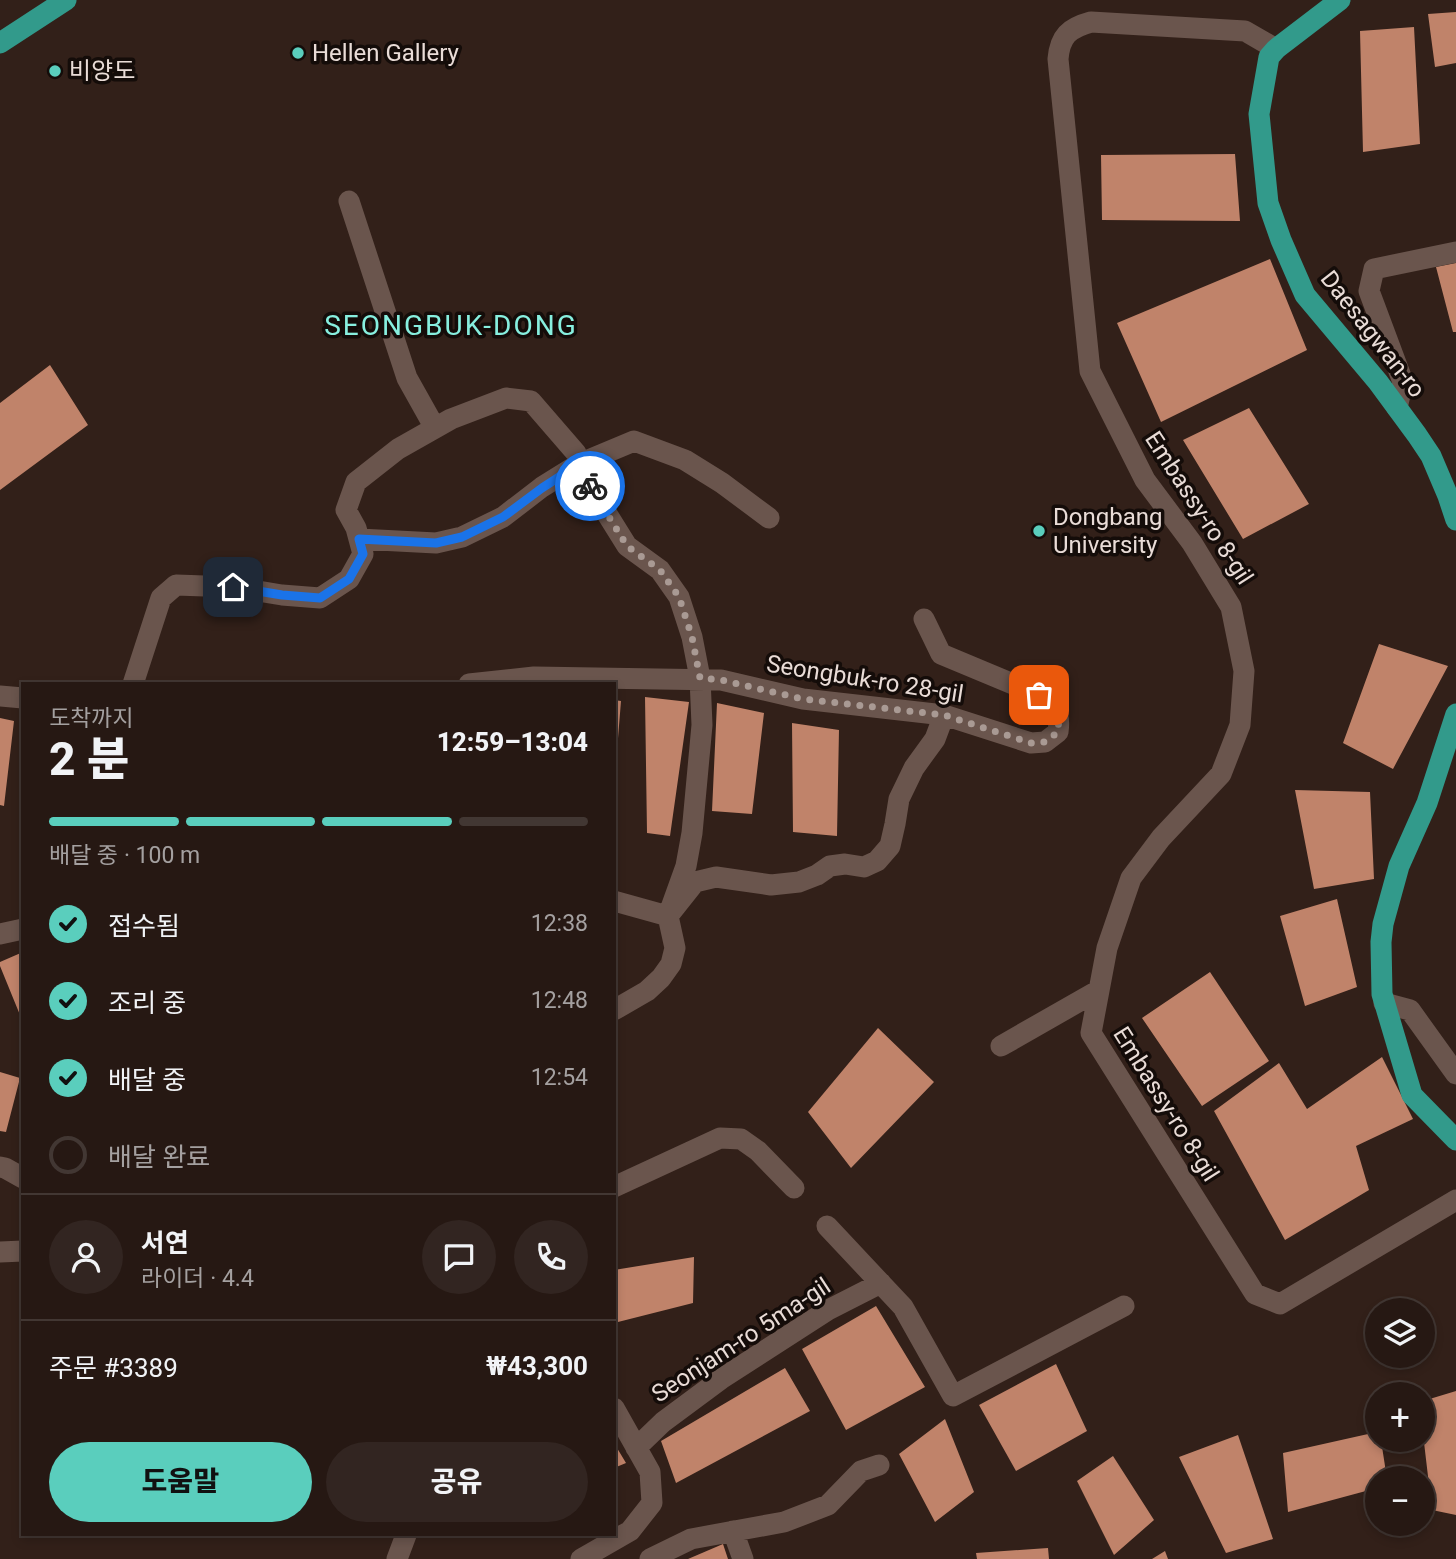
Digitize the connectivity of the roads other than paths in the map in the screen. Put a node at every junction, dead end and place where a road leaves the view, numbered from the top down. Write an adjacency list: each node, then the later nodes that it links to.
1 (66, 0): 3 (main road)
2 (1340, 0): 4 (main road)
3 (0, 43)
4 (1276, 48): 7 (main road, Daesagwan-ro); 25 (street, Embassy-ro 8-gil)
5 (349, 201): 8 (street)
6 (1456, 253): 7 (street)
7 (1397, 408): 11 (main road, Daesagwan-ro)
8 (435, 428): 9 (street); 12 (street)
9 (579, 464): 10 (street); 12 (street); 14 (street)
10 (769, 518)
11 (1456, 520)
12 (359, 539): 15 (street)
13 (924, 619): 20 (street, Seongbuk-ro 28-gil)
14 (700, 678): 16 (street, Seongbuk-ro 28-gil); 20 (street, Seongbuk-ro 28-gil); 22 (street)
15 (134, 682)
16 (488, 682)
17 (0, 696): 18 (street)
18 (21, 698)
19 (1456, 714): 26 (main road)
20 (944, 715): 22 (street)
21 (616, 902): 22 (street)
22 (668, 916): 27 (street)
23 (21, 929): 24 (street)
24 (0, 934)
25 (1099, 990): 28 (street); 35 (street, Embassy-ro 8-gil)
26 (1384, 1003): 29 (street); 30 (main road)
27 (616, 1009)
28 (1001, 1046)
29 (1456, 1074)
30 (1456, 1140)
31 (0, 1167): 32 (street)
32 (21, 1177)
33 (616, 1186): 34 (street)
34 (794, 1188)
35 (1456, 1199)
36 (827, 1226): 39 (street, Seonjam-ro 5ma-gil)
37 (21, 1251): 38 (street)
38 (0, 1252)
39 (881, 1283): 40 (street, Seonjam-ro 5ma-gil); 42 (street, Seonjam-ro 5ma-gil)
40 (1124, 1306)
41 (616, 1412): 42 (street)
42 (636, 1448): 47 (street)
43 (879, 1465): 44 (street)
44 (733, 1531): 48 (street); 49 (street)
45 (406, 1536): 46 (street)
46 (397, 1559)
47 (581, 1559)
48 (650, 1559)
49 (743, 1559)

